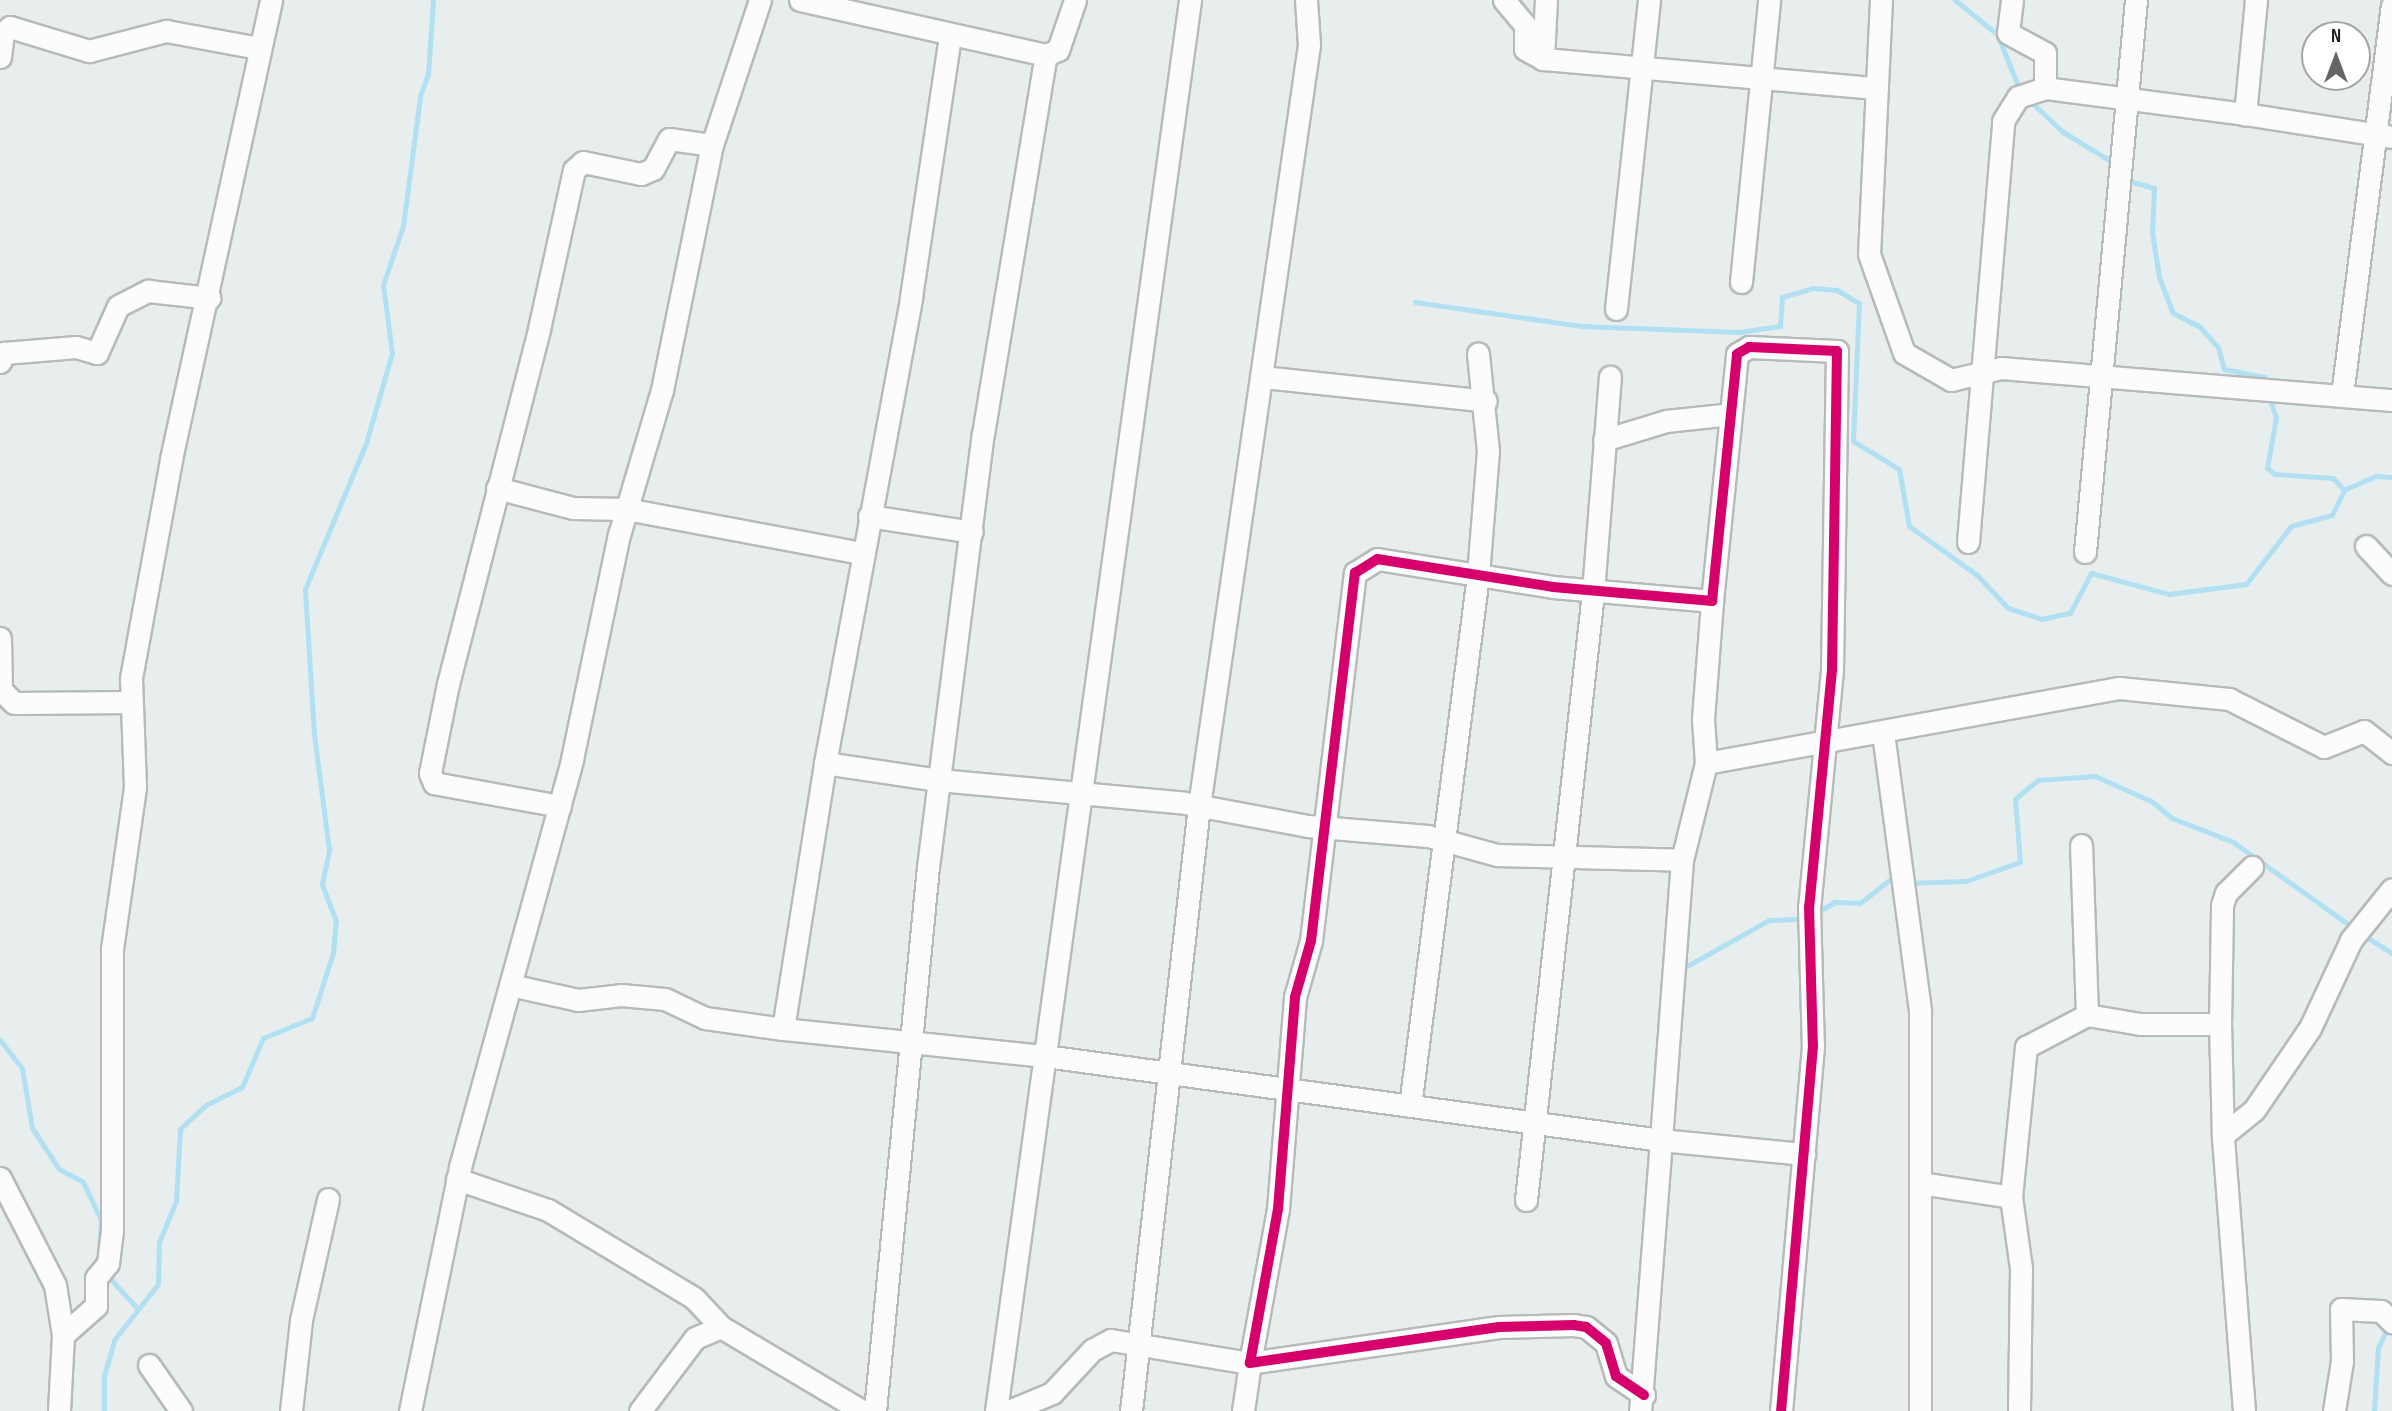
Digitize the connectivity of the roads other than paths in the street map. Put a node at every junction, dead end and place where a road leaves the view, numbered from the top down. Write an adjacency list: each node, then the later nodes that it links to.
1 (271, 0): 17 (street)
2 (760, 0): 28 (street)
3 (800, 0): 16 (street)
4 (1075, 0): 18 (street)
5 (1189, 0): 63 (street)
6 (1306, 0): 36 (street)
7 (1504, 0): 20 (street)
8 (1546, 0): 20 (street)
9 (1649, 0): 21 (street)
10 (1769, 0): 22 (street)
11 (1881, 0): 23 (street)
12 (2012, 0): 24 (street)
13 (2136, 0): 25 (street)
14 (2256, 0): 26 (street)
15 (2392, 6): 27 (street)
16 (950, 35): 18 (street); 45 (street)
17 (259, 48): 19 (street); 30 (street)
18 (1046, 55): 46 (street)
19 (0, 57)
20 (1543, 59): 21 (street)
21 (1641, 71): 22 (street); 31 (street)
22 (1762, 81): 23 (street); 29 (street)
23 (1877, 88): 34 (street)
24 (2031, 92): 25 (street); 34 (street)
25 (2127, 100): 26 (street); 35 (street)
26 (2245, 114): 27 (street)
27 (2384, 137): 38 (street)
28 (712, 145): 43 (street); 44 (street)
29 (1741, 282)
30 (210, 298): 33 (street); 56 (street)
31 (1616, 309)
32 (1478, 354): 40 (street)
33 (0, 362)
34 (1984, 371): 35 (street); 47 (street)
35 (2099, 373): 38 (street); 49 (street)
36 (1263, 377): 40 (street); 65 (street)
37 (1610, 377): 42 (street)
38 (2342, 395): 39 (street)
39 (2392, 400)
40 (1486, 401): 52 (street)
41 (1731, 414): 42 (street); 54 (street); 58 (street)
42 (1604, 440): 53 (street)
43 (497, 488): 44 (street); 64 (street)
44 (626, 509): 50 (street); 64 (street)
45 (869, 516): 46 (street); 50 (street)
46 (972, 533): 62 (street)
47 (1968, 542)
48 (2366, 546): 51 (street)
49 (2085, 552)
50 (862, 553): 60 (street)
51 (2392, 573)
52 (1478, 575): 53 (street); 66 (street); 67 (street)
53 (1594, 592): 54 (street); 69 (street)
54 (1712, 601): 61 (street)
55 (0, 638): 56 (street)
56 (131, 702): 94 (street)
57 (1883, 733): 58 (street); 59 (street); 88 (street)
58 (1827, 743): 61 (street); 85 (street)
59 (2392, 753)
60 (825, 763): 62 (street); 76 (street)
61 (1706, 764): 70 (street)
62 (939, 780): 63 (street); 77 (street)
63 (1080, 794): 65 (street); 78 (street)
64 (560, 806): 73 (street)
65 (1199, 806): 66 (street); 79 (street)
66 (1326, 829): 67 (street); 80 (street)
67 (1440, 840): 69 (street); 81 (street)
68 (2081, 845): 74 (street)
69 (1565, 858): 70 (street); 82 (street)
70 (1682, 860): 84 (street)
71 (2252, 867): 75 (street)
72 (2392, 889): 83 (street)
73 (510, 985): 76 (street); 87 (street)
74 (2087, 1015): 75 (street); 89 (street)
75 (2220, 1024): 83 (street)
76 (783, 1029): 77 (street)
77 (907, 1043): 78 (street); 105 (street)
78 (1045, 1056): 79 (street); 106 (street)
79 (1169, 1072): 80 (street); 95 (street)
80 (1290, 1088): 81 (street); 96 (street)
81 (1410, 1106): 82 (street)
82 (1536, 1122): 84 (street); 91 (street)
83 (2223, 1135): 113 (street)
84 (1661, 1140): 85 (street); 98 (street)
85 (1804, 1154): 110 (street)
86 (0, 1178): 94 (street)
87 (457, 1179): 93 (street); 102 (street)
88 (1920, 1183): 89 (street); 111 (street)
89 (2011, 1197): 112 (street)
90 (328, 1199): 101 (street)
91 (1526, 1200)
92 (2389, 1318): 114 (street)
93 (721, 1326): 103 (street); 104 (street)
94 (63, 1335): 99 (street)
95 (1140, 1341): 96 (street); 107 (street); 108 (street)
96 (1250, 1363): 98 (street); 109 (street)
97 (149, 1365): 100 (street)
98 (1642, 1403)
99 (60, 1411)
100 (181, 1411)
101 (291, 1411)
102 (410, 1411)
103 (640, 1411)
104 (862, 1411)
105 (875, 1411)
106 (996, 1411)
107 (1009, 1411)
108 (1131, 1411)
109 (1243, 1411)
110 (1781, 1411)
111 (1920, 1411)
112 (2019, 1411)
113 (2244, 1411)
114 (2334, 1411)

